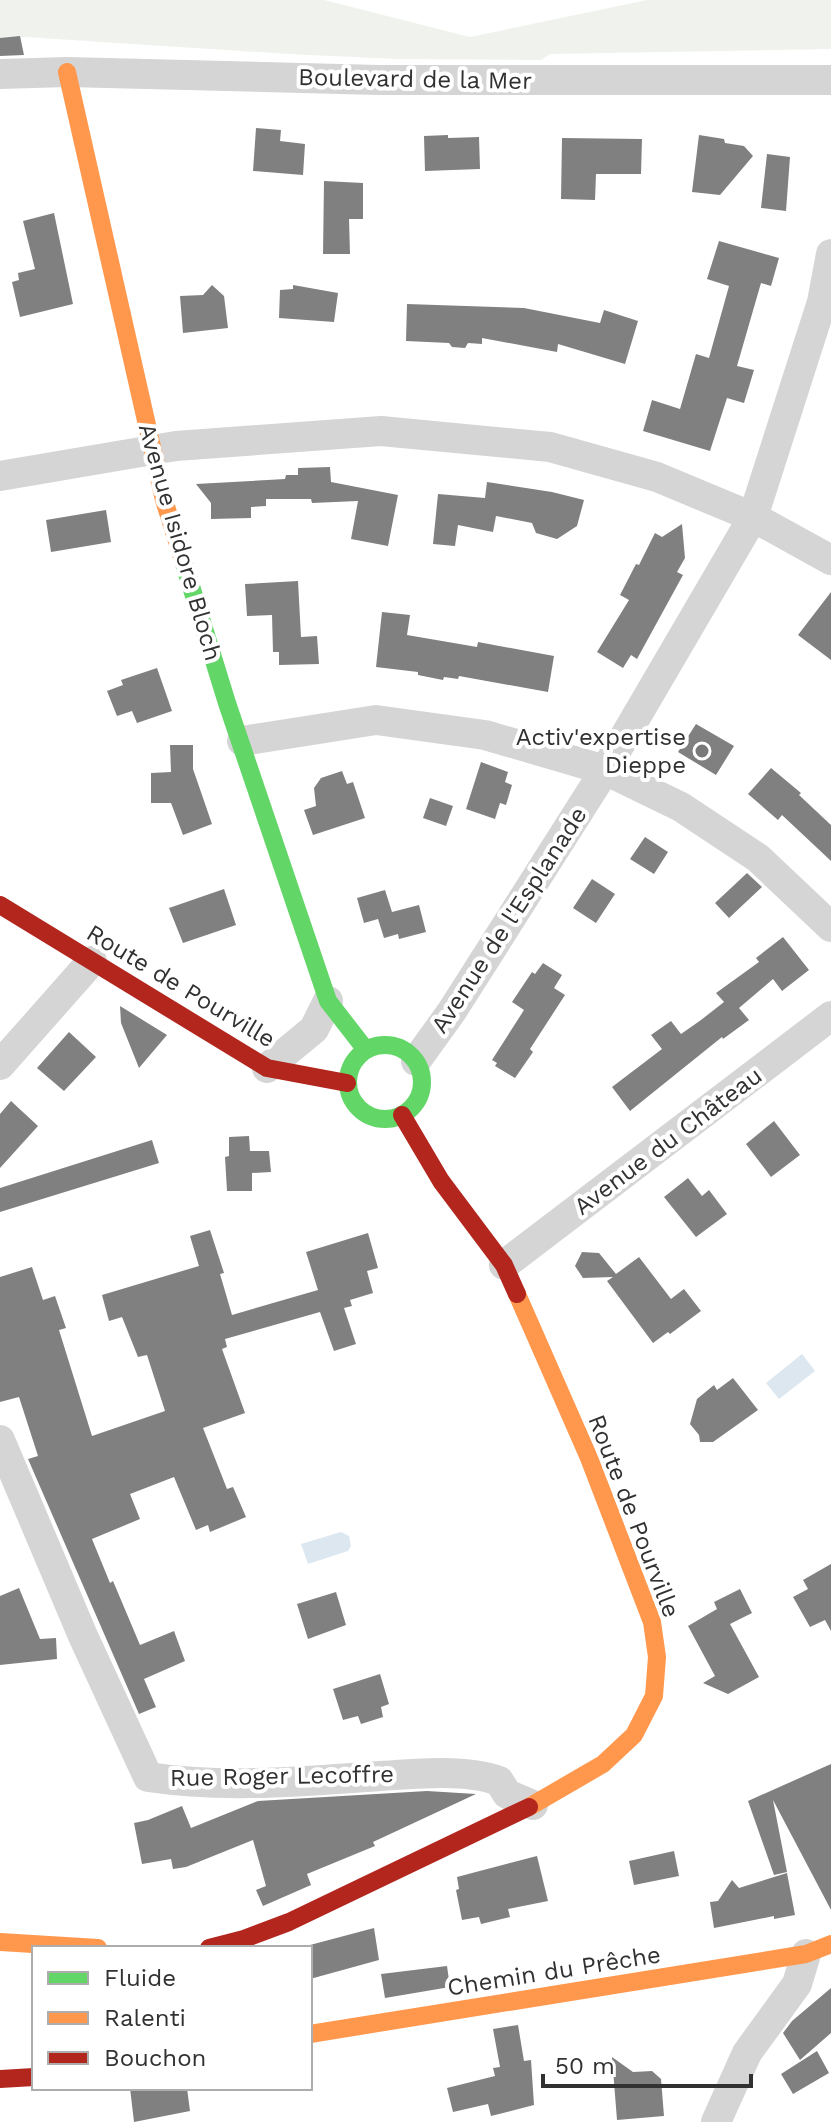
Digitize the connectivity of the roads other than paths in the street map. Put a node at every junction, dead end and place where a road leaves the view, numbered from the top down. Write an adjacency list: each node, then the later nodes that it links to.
1 (67, 72): 2 (street, Boulevard de la Mer); 3 (street, Boulevard de la Mer); 5 (main road, Avenue Isidore Bloch)
2 (0, 74)
3 (831, 80)
4 (831, 254): 7 (street, Avenue de l'Esplanade)
5 (150, 450): 6 (street); 7 (street); 9 (main road, Avenue Isidore Bloch)
6 (0, 476)
7 (753, 517): 8 (street); 10 (street, Avenue de l'Esplanade)
8 (831, 560)
9 (242, 741): 10 (street); 14 (main road, Avenue Isidore Bloch)
10 (605, 770): 12 (street); 17 (street, Avenue de l'Esplanade)
11 (0, 905): 13 (main road, Route de Pourville)
12 (831, 927)
13 (92, 961): 18 (street); 19 (main road, Route de Pourville)
14 (328, 1001): 16 (main road, Avenue Isidore Bloch); 19 (street)
15 (831, 1016): 22 (street, Avenue du Château)
16 (366, 1050): 17 (main road); 20 (main road)
17 (416, 1061): 21 (main road)
18 (0, 1065)
19 (267, 1068): 20 (main road, Route de Pourville)
20 (347, 1083): 21 (main road)
21 (402, 1115): 22 (main road, Route de Pourville)
22 (504, 1265): 24 (main road, Route de Pourville)
23 (0, 1440): 24 (street, Rue Roger Lecoffre)
24 (533, 1805): 27 (main road, Route de Pourville)
25 (0, 1942): 26 (main road)
26 (65, 1946)
27 (217, 1946)
28 (818, 1949): 29 (main road, Chemin du Prêche); 32 (street)
29 (312, 2034)
30 (32, 2077): 31 (main road)
31 (0, 2079)
32 (716, 2122)

